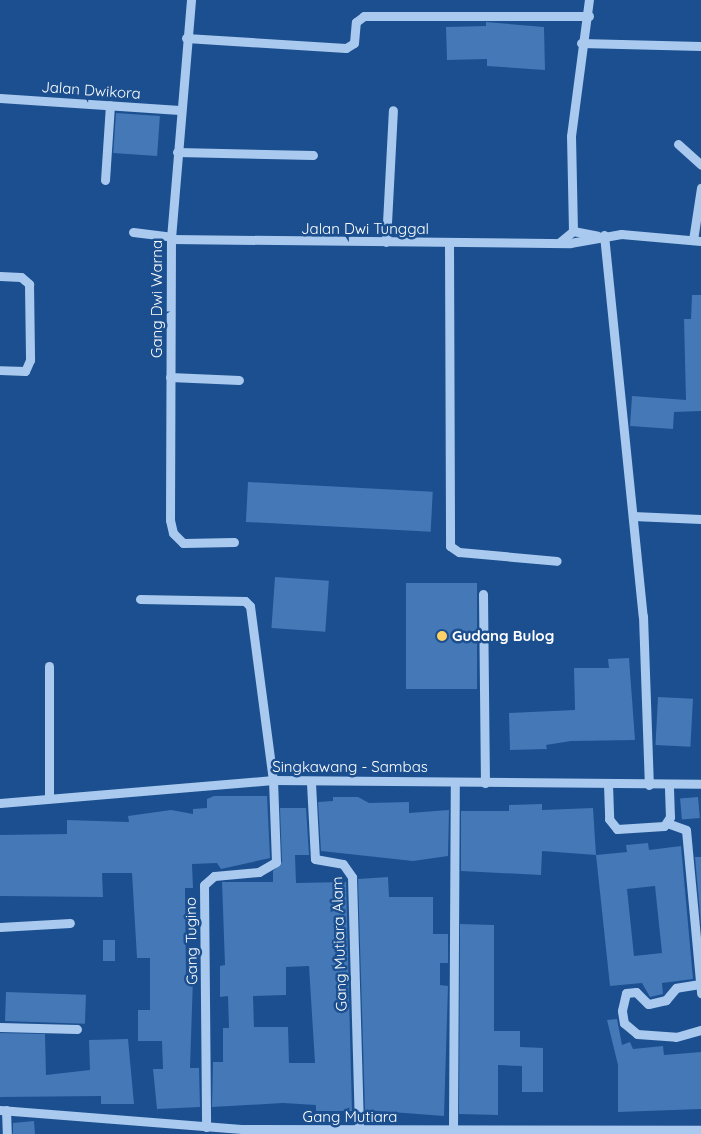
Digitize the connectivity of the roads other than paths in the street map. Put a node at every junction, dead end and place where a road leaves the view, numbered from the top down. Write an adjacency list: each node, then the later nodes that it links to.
1 (191, 0): 4 (street, Gang Dwi Warna)
2 (589, 0): 3 (street)
3 (589, 16): 4 (street); 5 (street)
4 (186, 38): 9 (street, Gang Dwi Warna)
5 (581, 43): 6 (street); 17 (street)
6 (701, 46)
7 (0, 98): 8 (street, Jalan Dwikora)
8 (110, 104): 9 (street, Jalan Dwikora); 15 (street)
9 (180, 110): 12 (street, Gang Dwi Warna)
10 (394, 110): 22 (street)
11 (678, 144): 14 (street)
12 (177, 152): 13 (street); 20 (street, Gang Dwi Warna)
13 (313, 155)
14 (701, 164)
15 (105, 180)
16 (701, 188): 21 (street)
17 (573, 231): 19 (street); 23 (street)
18 (134, 232): 20 (street, Jalan Dwi Tunggal)
19 (601, 236): 21 (street, Jalan Dwi Tunggal); 23 (street, Jalan Dwi Tunggal); 29 (street)
20 (171, 238): 22 (street, Jalan Dwi Tunggal); 27 (street, Gang Dwi Warna)
21 (697, 240)
22 (386, 242): 24 (street, Jalan Dwi Tunggal)
23 (560, 242): 24 (street, Jalan Dwi Tunggal)
24 (449, 243): 32 (street)
25 (0, 276): 26 (street)
26 (0, 370)
27 (170, 377): 28 (street); 31 (street, Gang Dwi Warna)
28 (239, 380)
29 (633, 516): 30 (street); 43 (street)
30 (701, 519)
31 (234, 542)
32 (557, 561)
33 (482, 594): 39 (street)
34 (140, 599): 36 (street)
35 (49, 666): 44 (street)
36 (273, 780): 38 (street, Singkawang - Sambas); 44 (street, Singkawang - Sambas); 54 (street, Gang Tugino)
37 (455, 782): 38 (street, Singkawang - Sambas); 39 (street, Singkawang - Sambas); 56 (street)
38 (312, 783): 58 (street, Gang Mutiara Alam)
39 (485, 783): 40 (street, Singkawang - Sambas)
40 (608, 784): 43 (street, Singkawang - Sambas); 46 (street)
41 (668, 784): 42 (street, Singkawang - Sambas); 43 (street, Singkawang - Sambas); 46 (street)
42 (701, 784)
43 (649, 785)
44 (49, 798): 45 (street, Singkawang - Sambas)
45 (0, 803)
46 (667, 823): 49 (street)
47 (70, 923): 48 (street)
48 (0, 927)
49 (701, 988): 52 (street)
50 (0, 1028): 51 (street)
51 (77, 1029)
52 (701, 1030)
53 (3, 1110): 55 (street, Gang Mutiara); 60 (street)
54 (206, 1127): 55 (street, Gang Mutiara); 58 (street, Gang Mutiara)
55 (180, 1130)
56 (453, 1130): 58 (street, Gang Mutiara); 59 (street, Gang Mutiara)
57 (701, 1130): 59 (street, Gang Mutiara)
58 (362, 1132)
59 (488, 1132)
60 (7, 1134)

